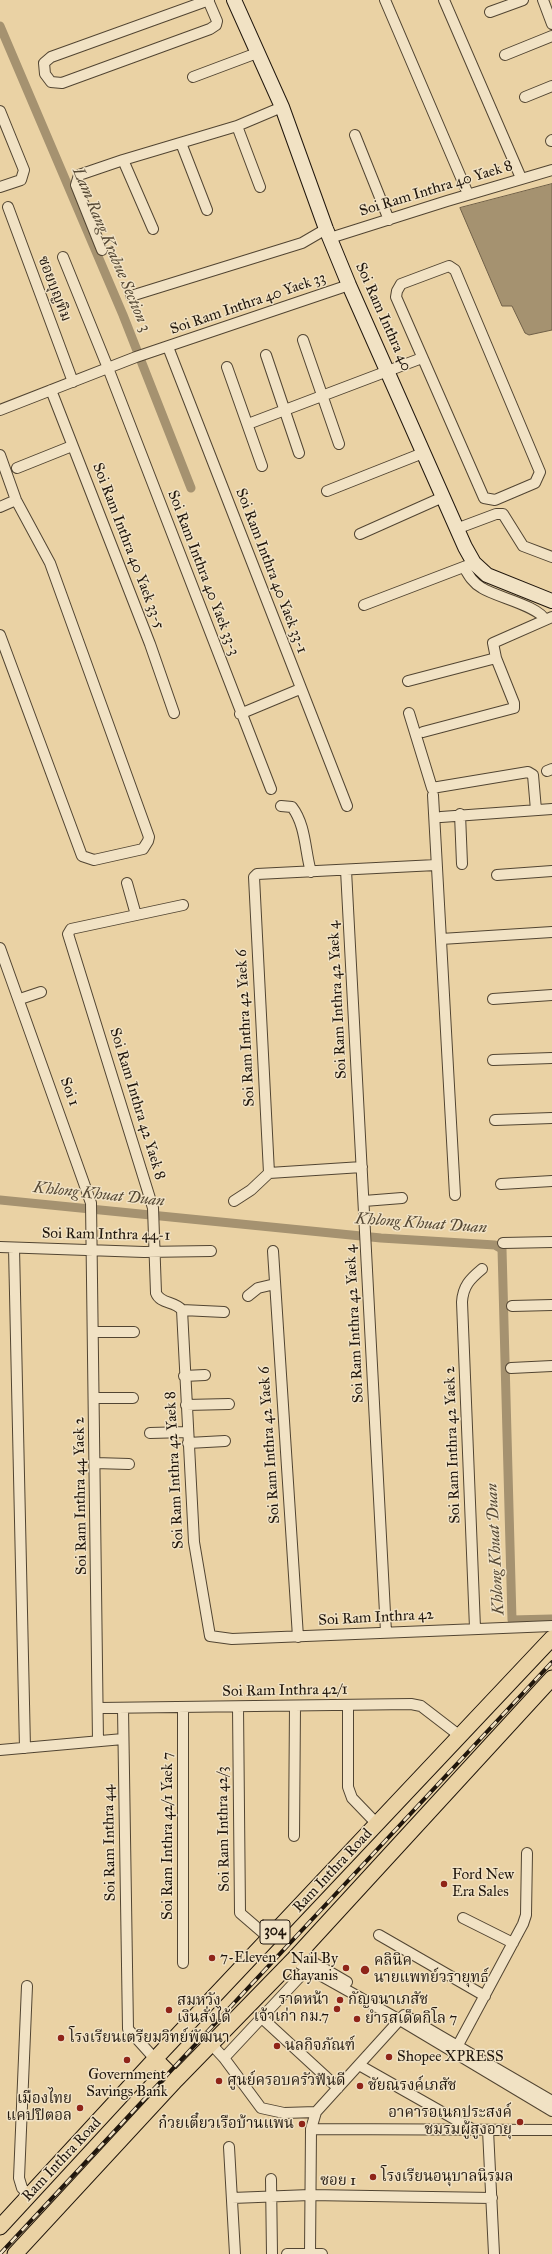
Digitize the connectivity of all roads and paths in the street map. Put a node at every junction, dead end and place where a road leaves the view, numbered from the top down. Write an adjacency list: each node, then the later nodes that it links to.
1 (208, 0): 1 (street)
2 (234, 0): 10 (street, Soi Ram Inthra 40)
3 (385, 0): 25 (street)
4 (444, 0): 22 (street)
5 (523, 0): 7 (street)
6 (543, 0): 8 (street)
7 (490, 12)
8 (552, 24)
9 (552, 36): 11 (street)
10 (257, 53): 12 (street); 15 (street, Soi Ram Inthra 40)
11 (504, 55)
12 (193, 78)
13 (552, 86): 14 (street)
14 (525, 97)
15 (282, 107): 17 (street); 30 (street, Soi Ram Inthra 40)
16 (0, 111): 23 (street)
17 (236, 126): 19 (street); 24 (street)
18 (355, 135): 28 (street)
19 (181, 143): 20 (street); 27 (street)
20 (123, 160): 29 (street); 31 (street)
21 (552, 170): 22 (street, Soi Ram Inthra 40 Yaek 8)
22 (521, 178): 25 (street, Soi Ram Inthra 40 Yaek 8)
23 (0, 187)
24 (260, 187)
25 (468, 194): 28 (street, Soi Ram Inthra 40 Yaek 8)
26 (8, 207): 42 (street, ซอยบุญทิม)
27 (207, 210)
28 (388, 220): 30 (street, Soi Ram Inthra 40 Yaek 8)
29 (152, 229)
30 (328, 233): 33 (street, Soi Ram Inthra 40); 34 (street, Soi Ram Inthra 40 Yaek 8)
31 (102, 250)
32 (63, 257): 40 (street, Soi Ram Inthra 40 Yaek 33-3)
33 (349, 285): 36 (street, Soi Ram Inthra 40 Yaek 33); 41 (street, Soi Ram Inthra 40)
34 (131, 296)
35 (303, 340): 44 (street)
36 (168, 347): 40 (street, Soi Ram Inthra 40 Yaek 33); 69 (street, Soi Ram Inthra 40 Yaek 33-1)
37 (266, 355): 45 (street)
38 (422, 358): 38 (street); 41 (street)
39 (227, 367): 47 (street)
40 (108, 368): 42 (street, Soi Ram Inthra 40 Yaek 33); 72 (street, Soi Ram Inthra 40 Yaek 33-3)
41 (387, 370): 44 (street); 51 (street, Soi Ram Inthra 40)
42 (73, 382): 43 (street, Soi Ram Inthra 40 Yaek 33)
43 (51, 390): 46 (street, Soi Ram Inthra 40 Yaek 33); 49 (street, Soi Ram Inthra 40 Yaek 33-5)
44 (321, 394): 45 (street); 48 (street)
45 (284, 409): 47 (street); 50 (street)
46 (0, 410)
47 (248, 424): 53 (street)
48 (339, 444)
49 (72, 446): 54 (street); 70 (street, Soi Ram Inthra 40 Yaek 33-5)
50 (299, 453)
51 (423, 453): 55 (street); 56 (street, Soi Ram Inthra 40)
52 (0, 455): 57 (street)
53 (262, 466)
54 (17, 468)
55 (327, 492)
56 (442, 497): 59 (street, Soi Ram Inthra 40); 60 (street)
57 (16, 500): 58 (street); 66 (street)
58 (0, 506)
59 (456, 528): 61 (street); 62 (street, Soi Ram Inthra 40)
60 (360, 534)
61 (552, 557)
62 (469, 565): 63 (street, Soi Ram Inthra 40); 64 (street); 65 (street)
63 (552, 601)
64 (364, 605)
65 (548, 618): 67 (street)
66 (0, 635)
67 (496, 658): 68 (street); 73 (street)
68 (408, 681)
69 (300, 689): 72 (street); 77 (street, Soi Ram Inthra 40 Yaek 33-1)
70 (174, 713)
71 (410, 713): 79 (street)
72 (240, 714): 74 (street, Soi Ram Inthra 40 Yaek 33-3)
73 (423, 732)
74 (271, 789)
75 (433, 795): 83 (street)
76 (281, 806): 86 (street)
77 (347, 806)
78 (552, 809): 79 (street)
79 (536, 810): 80 (street)
80 (460, 814): 81 (street); 82 (street)
81 (441, 817)
82 (462, 864)
83 (436, 865): 84 (street); 92 (street)
84 (346, 870): 86 (street); 102 (street, Soi Ram Inthra 42 Yaek 4)
85 (552, 871): 87 (street)
86 (311, 872): 103 (street, Soi Ram Inthra 42 Yaek 6)
87 (497, 875)
88 (126, 883): 90 (street)
89 (183, 906): 90 (street)
90 (136, 915): 117 (street, Soi Ram Inthra 42 Yaek 8)
91 (552, 932): 92 (street)
92 (441, 939): 106 (street)
93 (0, 948): 96 (street, Soi 1)
94 (41, 992): 96 (street)
95 (552, 995): 97 (street)
96 (20, 999): 114 (street, Soi 1)
97 (493, 999)
98 (552, 1058): 99 (street)
99 (493, 1060)
100 (552, 1118): 101 (street)
101 (495, 1120)
102 (362, 1167): 103 (street); 109 (street, Soi Ram Inthra 42 Yaek 4)
103 (269, 1173): 108 (street)
104 (552, 1181): 105 (street)
105 (501, 1184)
106 (455, 1195)
107 (402, 1198): 109 (street)
108 (234, 1201)
109 (364, 1201): 143 (street, Soi Ram Inthra 42 Yaek 4)
110 (552, 1242): 111 (street)
111 (504, 1243)
112 (0, 1247): 113 (street, Soi Ram Inthra 44-1)
113 (14, 1248): 114 (street, Soi Ram Inthra 44-1); 156 (street)
114 (92, 1250): 117 (street, Soi Ram Inthra 44-1); 125 (street, Soi Ram Inthra 44 Yaek 2)
115 (211, 1251): 117 (street, Soi Ram Inthra 44-1)
116 (273, 1251): 119 (street, Soi Ram Inthra 42 Yaek 6)
117 (156, 1252): 123 (street, Soi Ram Inthra 42 Yaek 8)
118 (482, 1269): 142 (street, Soi Ram Inthra 42 Yaek 2)
119 (275, 1284): 120 (street); 144 (street, Soi Ram Inthra 42 Yaek 6)
120 (248, 1296)
121 (552, 1305): 122 (street)
122 (512, 1306)
123 (182, 1310): 124 (street, Soi Ram Inthra 42 Yaek 8); 130 (street, Soi Ram Inthra 42 Yaek 8)
124 (224, 1312)
125 (93, 1332): 126 (street); 131 (street, Soi Ram Inthra 44 Yaek 2)
126 (134, 1332)
127 (552, 1366): 128 (street)
128 (511, 1368)
129 (205, 1375): 130 (street)
130 (184, 1376): 134 (street, Soi Ram Inthra 42 Yaek 8)
131 (94, 1398): 132 (street); 138 (street, Soi Ram Inthra 44 Yaek 2)
132 (133, 1398)
133 (229, 1404): 134 (street)
134 (186, 1405): 136 (street, Soi Ram Inthra 42 Yaek 8)
135 (150, 1433): 136 (street)
136 (188, 1438): 137 (street); 141 (street, Soi Ram Inthra 42 Yaek 8)
137 (225, 1441)
138 (95, 1463): 139 (street); 150 (street, Soi Ram Inthra 44 Yaek 2)
139 (129, 1464)
140 (552, 1626): 142 (street, Soi Ram Inthra 42)
141 (208, 1628): 144 (street, Soi Ram Inthra 42)
142 (475, 1628): 143 (street, Soi Ram Inthra 42)
143 (386, 1632): 144 (street, Soi Ram Inthra 42)
144 (298, 1637)
145 (552, 1638): 153 (main road, Ram Inthra Road / 304)
146 (552, 1678): 165 (main road, Ram Inthra Road / 304)
147 (348, 1705): 148 (street, Soi Ram Inthra 42/1); 153 (street, Soi Ram Inthra 42/1); 158 (street)
148 (295, 1706): 149 (street, Soi Ram Inthra 42/1); 159 (street)
149 (238, 1707): 151 (street, Soi Ram Inthra 42/1); 163 (street, Soi Ram Inthra 42/3)
150 (99, 1708): 152 (street, Soi Ram Inthra 42/1); 155 (street, Soi Ram Inthra 44 Yaek 2)
151 (183, 1708): 152 (street, Soi Ram Inthra 42/1); 166 (street, Soi Ram Inthra 42/1 Yaek 7)
152 (124, 1709): 154 (street, Soi Ram Inthra 44)
153 (460, 1736): 158 (main road, Ram Inthra Road / 304)
154 (123, 1739): 155 (street); 175 (street, Soi Ram Inthra 44)
155 (98, 1741): 156 (street)
156 (25, 1748): 157 (street)
157 (0, 1750)
158 (377, 1824): 163 (main road, Ram Inthra Road / 304)
159 (294, 1836)
160 (527, 1853): 164 (street)
161 (463, 1918): 164 (street)
162 (379, 1935): 169 (street)
163 (269, 1938): 175 (main road, Ram Inthra Road / 304)
164 (513, 1943): 169 (street)
165 (296, 1957): 167 (street); 171 (street); 172 (main road, Ram Inthra Road / 304)
166 (183, 1963)
167 (308, 1968): 170 (street); 171 (street)
168 (27, 1986): 188 (street)
169 (485, 1996): 173 (street)
170 (262, 2018): 174 (street); 178 (street)
171 (402, 2018): 173 (street); 176 (street); 180 (street)
172 (212, 2045): 174 (street); 177 (main road, Ram Inthra Road / 304)
173 (458, 2047): 179 (street)
174 (224, 2058): 181 (street)
175 (155, 2059): 177 (main road); 188 (main road, Ram Inthra Road / 304)
176 (359, 2065): 178 (street); 183 (street)
177 (176, 2080): 194 (main road, Ram Inthra Road / 304)
178 (338, 2088): 181 (street)
179 (552, 2101)
180 (552, 2111)
181 (316, 2112): 182 (street)
182 (310, 2129): 183 (street); 189 (street)
183 (474, 2130): 184 (street)
184 (488, 2130): 185 (street); 192 (street)
185 (552, 2130)
186 (229, 2147): 190 (street)
187 (271, 2179): 191 (street)
188 (29, 2195): 193 (main road, Ram Inthra Road / 304)
189 (310, 2195): 191 (street, ซอย 1); 192 (street, ซอย 1); 198 (street)
190 (232, 2198): 191 (street, ซอย 1); 195 (street)
191 (271, 2198): 196 (street)
192 (492, 2198): 200 (street)
193 (0, 2227)
194 (15, 2254)
195 (235, 2254)
196 (272, 2254)
197 (287, 2254): 198 (street)
198 (310, 2254): 199 (street)
199 (322, 2254)
200 (494, 2254)

